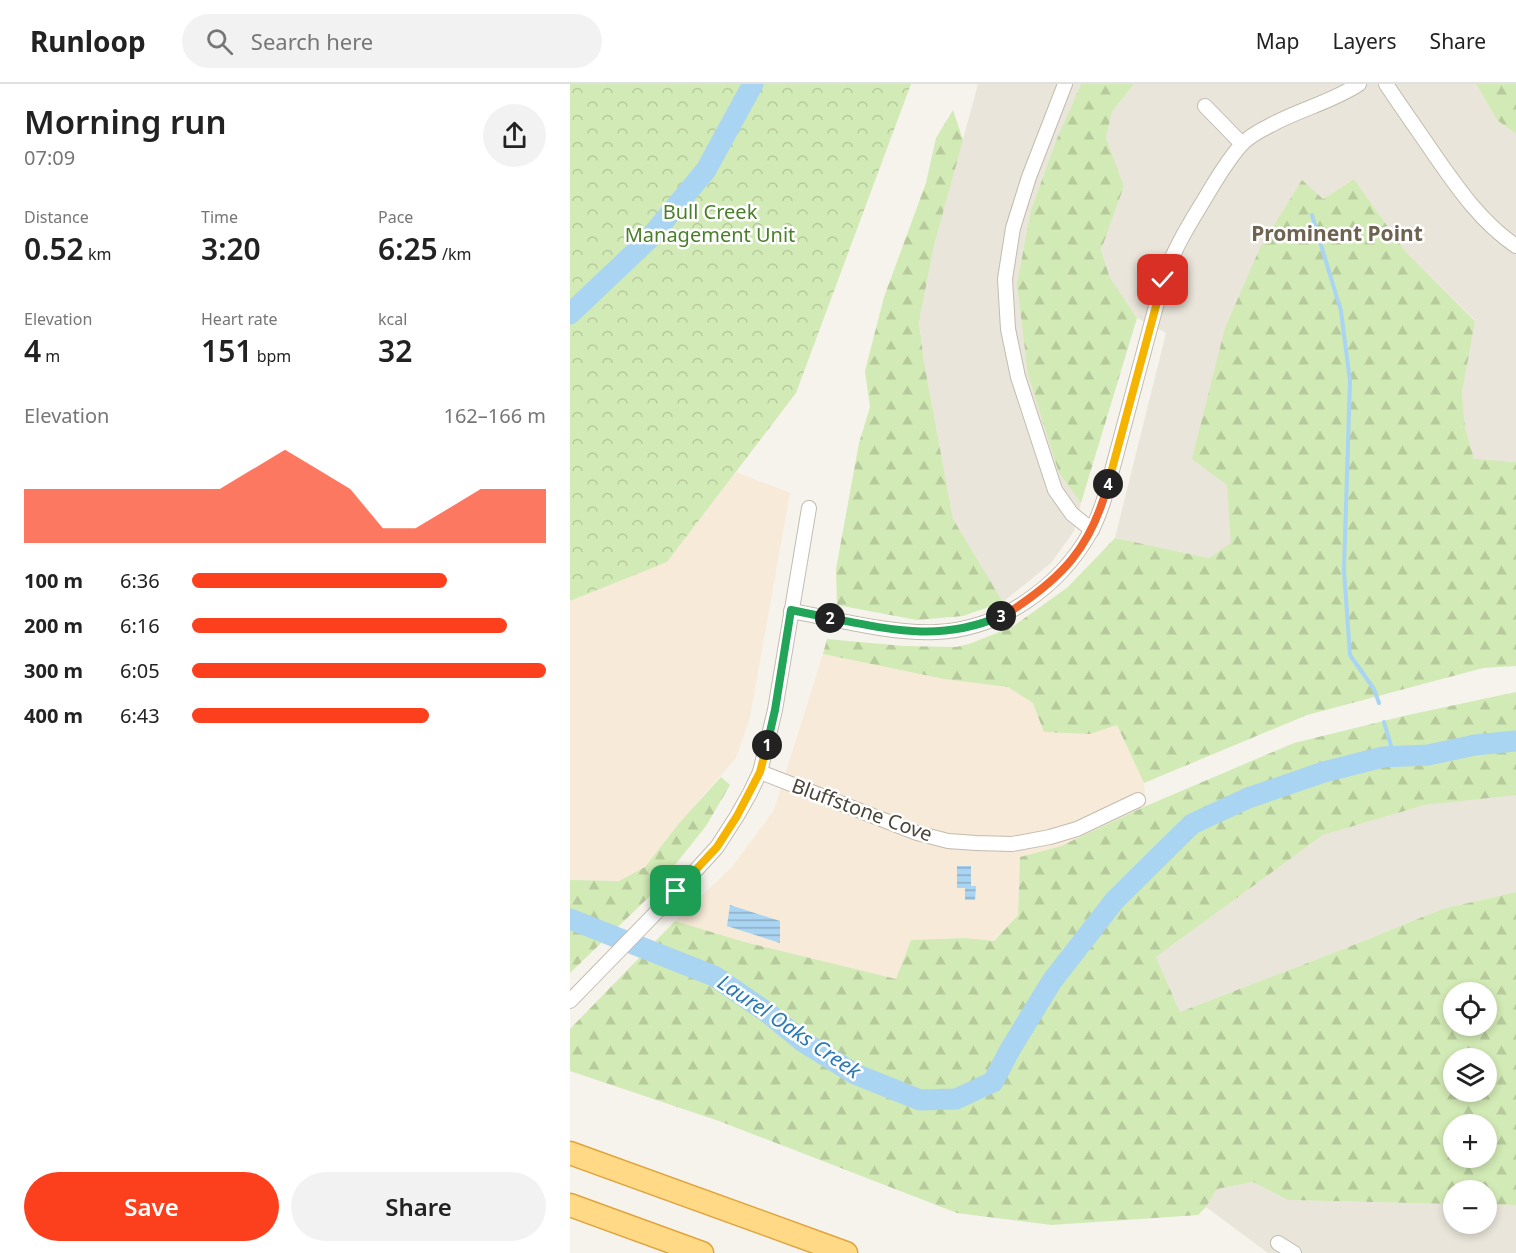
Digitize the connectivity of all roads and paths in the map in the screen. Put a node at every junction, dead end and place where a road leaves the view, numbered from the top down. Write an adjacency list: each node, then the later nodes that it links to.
1 (1065, 84): 8 (street)
2 (1359, 84): 5 (street)
3 (1386, 84): 6 (street)
4 (1205, 106): 5 (street)
5 (1242, 144): 8 (street)
6 (1516, 246)
7 (809, 508): 9 (street)
8 (1092, 530): 9 (street)
9 (791, 610): 10 (street)
10 (760, 772): 11 (street, Bluffstone Cove); 12 (street)
11 (1138, 800)
12 (570, 1001)
13 (570, 1153): 17 (highway)
14 (570, 1205): 16 (highway)
15 (1278, 1242): 18 (street)
16 (702, 1253)
17 (846, 1253)
18 (1294, 1253)

